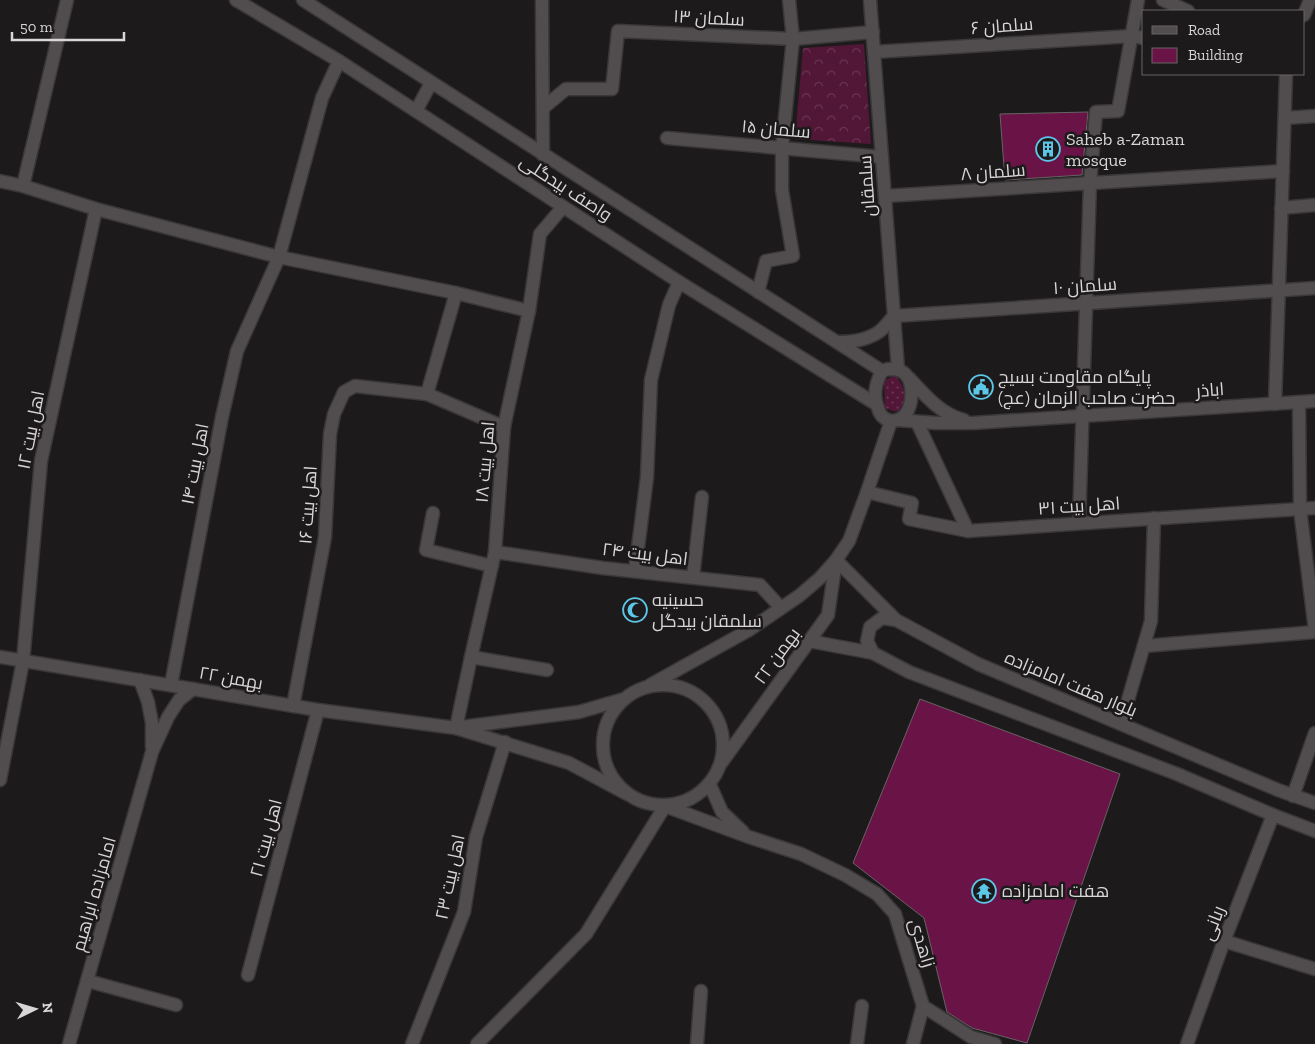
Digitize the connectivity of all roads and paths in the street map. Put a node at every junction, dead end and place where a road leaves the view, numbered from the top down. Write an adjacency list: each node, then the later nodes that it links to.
1 (67, 0): 32 (street)
2 (236, 0): 18 (street, واصف بیدگلی)
3 (303, 0): 13 (street, واصف بیدگلی)
4 (326, 0): 13 (street)
5 (542, 0): 21 (street)
6 (789, 0): 16 (street)
7 (870, 0): 14 (street, سلمقان)
8 (1138, 0): 15 (street)
9 (1163, 0): 11 (street)
10 (1310, 0): 12 (street)
11 (1186, 10)
12 (1305, 12)
13 (324, 14): 20 (street, واصف بیدگلی)
14 (873, 32): 16 (street, سلمان ۱۳); 17 (street, سلمقان)
15 (1138, 37): 17 (street, سلمان ۶); 31 (street)
16 (793, 39): 21 (street, سلمان ۱۳); 26 (street)
17 (874, 52): 28 (street, سلمقان)
18 (339, 61): 22 (street, واصف بیدگلی); 38 (street, اهل بیت ۱۴)
19 (1286, 75): 24 (street)
20 (431, 83): 22 (street); 27 (street, واصف بیدگلی)
21 (543, 108): 27 (street)
22 (416, 112): 35 (street, واصف بیدگلی)
23 (1315, 116): 24 (street)
24 (1285, 118): 29 (street)
25 (668, 138): 26 (street, سلمان ۱۵)
26 (782, 147): 28 (street, سلمان ۱۵); 42 (street)
27 (543, 155): 42 (street, واصف بیدگلی)
28 (882, 157): 33 (street, سلمقان)
29 (1283, 171): 31 (street, سلمان ۸); 36 (street)
30 (0, 181): 32 (street)
31 (1090, 183): 33 (street, سلمان ۸); 44 (street)
32 (23, 186): 37 (street)
33 (885, 196): 46 (street, سلمقان)
34 (1315, 205): 36 (street)
35 (563, 207): 39 (street, واصف بیدگلی); 45 (street, اهل بیت ۱۸)
36 (1281, 208): 41 (street)
37 (96, 209): 38 (street); 81 (street, اهل بیت ۱۲)
38 (279, 257): 43 (street); 84 (street, اهل بیت ۱۴)
39 (679, 282): 53 (street, واصف بیدگلی); 71 (street)
40 (1315, 288): 41 (street, سلمان ۱۰)
41 (1278, 291): 44 (street, سلمان ۱۰); 54 (street)
42 (758, 292): 47 (street, واصف بیدگلی)
43 (456, 293): 45 (street); 50 (street)
44 (1086, 304): 46 (street, سلمان ۱۰); 55 (street)
45 (529, 312): 59 (street, اهل بیت ۱۸)
46 (894, 316): 47 (street); 49 (street, سلمقان)
47 (836, 342): 48 (street, واصف بیدگلی)
48 (882, 371): 49 (street); 53 (street)
49 (902, 371): 56 (street); 58 (street)
50 (428, 394): 59 (street, اهل بیت ۱۶); 88 (street, اهل بیت ۱۶)
51 (1299, 402): 52 (street, اباذر); 54 (street, اباذر); 63 (street)
52 (1315, 402)
53 (876, 404): 56 (street)
54 (1275, 404): 55 (street, اباذر)
55 (1083, 416): 58 (street, اباذر); 66 (street)
56 (895, 420): 57 (street, اباذر); 60 (street, ۲۲ بهمن)
57 (918, 422): 58 (street, اباذر); 67 (street)
58 (973, 423)
59 (504, 427): 68 (street, اهل بیت ۱۸)
60 (867, 492): 67 (street, اهل بیت ۳۱); 69 (street, ۲۲ بهمن)
61 (702, 497): 72 (street)
62 (1315, 508): 63 (street, اهل بیت ۳۱)
63 (1300, 509): 65 (street, اهل بیت ۳۱); 75 (street)
64 (433, 514): 70 (street)
65 (1154, 518): 66 (street, اهل بیت ۳۱); 77 (street)
66 (1079, 523): 67 (street, اهل بیت ۳۱)
67 (968, 531)
68 (495, 552): 70 (street, اهل بیت ۱۸); 71 (street, اهل بیت ۲۴)
69 (836, 560): 73 (street, ۲۲ بهمن); 74 (street, بلوار هفت امامزاده); 76 (street, ۲۲ بهمن)
70 (492, 566): 80 (street, اهل بیت ۱۸)
71 (635, 571): 72 (street, اهل بیت ۲۴)
72 (693, 578): 73 (street, اهل بیت ۲۴)
73 (781, 608): 85 (street, ۲۲ بهمن)
74 (896, 620): 78 (street); 90 (street, بلوار هفت امامزاده)
75 (1315, 631): 77 (street)
76 (809, 641): 78 (street); 95 (street, ۲۲ بهمن)
77 (1144, 646): 90 (street)
78 (873, 654): 102 (street)
79 (0, 657): 81 (street, ۲۲ بهمن)
80 (471, 657): 82 (street); 91 (street, اهل بیت ۱۸)
81 (23, 661): 83 (street, ۲۲ بهمن); 96 (street, اهل بیت ۱۲)
82 (547, 670)
83 (140, 680): 84 (street, ۲۲ بهمن); 94 (street, امامزاده ابراهیم)
84 (171, 685): 86 (street, ۲۲ بهمن)
85 (648, 686): 87 (street); 95 (street)
86 (194, 689): 88 (street, ۲۲ بهمن); 94 (street, امامزاده ابراهیم)
87 (624, 699): 91 (street, ۲۲ بهمن); 98 (street)
88 (293, 706): 89 (street, ۲۲ بهمن)
89 (318, 710): 91 (street, ۲۲ بهمن); 107 (street, اهل بیت ۲۱)
90 (1121, 724): 99 (street, بلوار هفت امامزاده)
91 (456, 728): 93 (street, ۲۲ بهمن)
92 (1315, 733): 99 (street)
93 (505, 742): 98 (street, ۲۲ بهمن); 115 (street, اهل بیت ۲۳)
94 (152, 752): 108 (street, امامزاده ابراهیم)
95 (722, 762): 97 (street)
96 (0, 780)
97 (710, 784): 101 (street); 104 (street, زاهدی)
98 (627, 794): 101 (street)
99 (1293, 796): 100 (street, بلوار هفت امامزاده)
100 (1315, 803)
101 (665, 806): 104 (street, زاهدی); 116 (street)
102 (1274, 816): 103 (street); 105 (street, ربانی)
103 (1315, 831)
104 (749, 837): 112 (street, زاهدی)
105 (1224, 941): 106 (street); 121 (street, ربانی)
106 (1315, 970)
107 (248, 975)
108 (88, 981): 110 (street); 114 (street, امامزاده ابراهیم)
109 (701, 991): 117 (street)
110 (176, 1005)
111 (862, 1006): 118 (street)
112 (923, 1006): 113 (street); 119 (street)
113 (970, 1041): 120 (street)
114 (69, 1044)
115 (412, 1044)
116 (477, 1044)
117 (697, 1044)
118 (857, 1044)
119 (913, 1044)
120 (995, 1044)
121 (1187, 1044)

